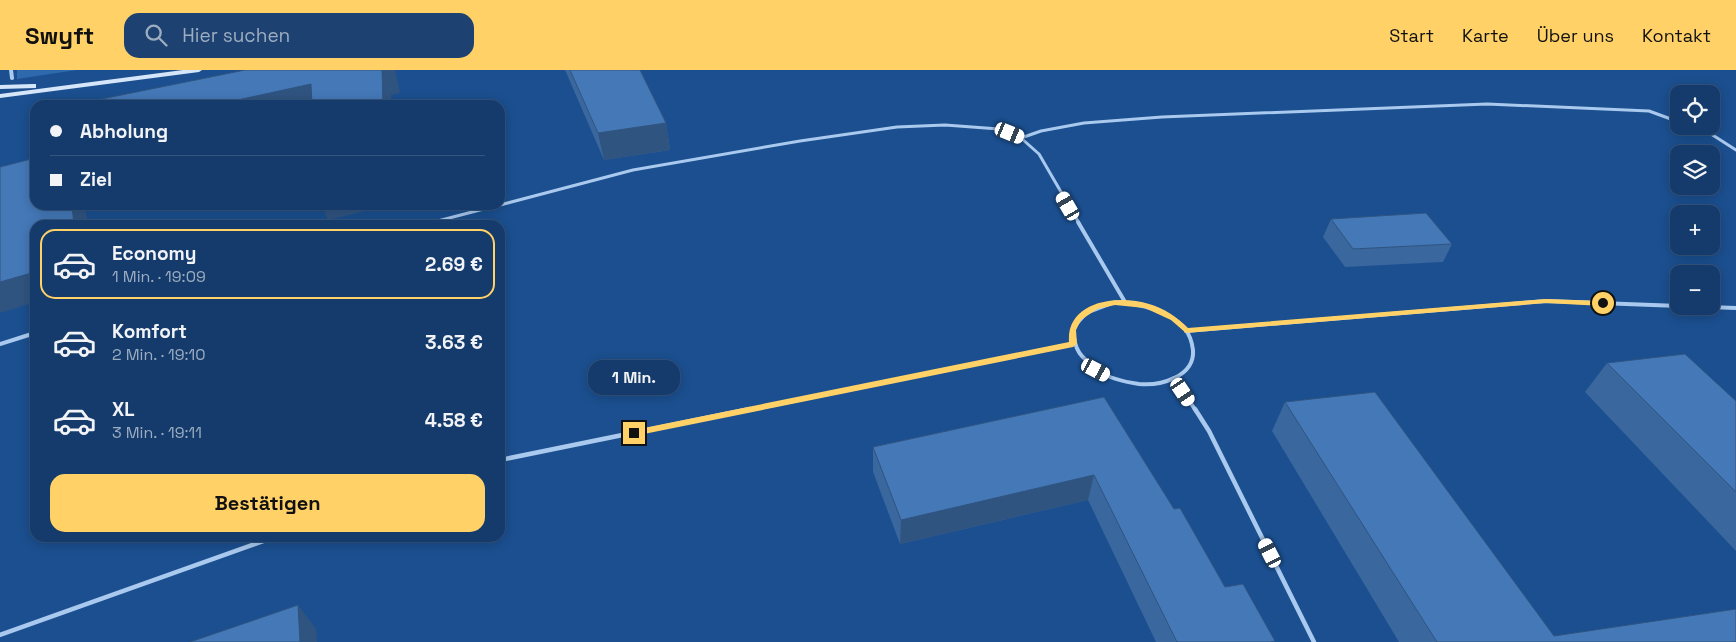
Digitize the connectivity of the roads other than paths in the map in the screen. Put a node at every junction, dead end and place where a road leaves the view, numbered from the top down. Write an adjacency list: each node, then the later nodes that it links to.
1 (11, 70): 3 (street)
2 (198, 70): 4 (street)
3 (12, 78)
4 (82, 85): 5 (street); 6 (street)
5 (0, 87)
6 (0, 96)
7 (1670, 119): 9 (lane)
8 (1713, 135): 10 (lane)
9 (1021, 138): 11 (lane); 14 (lane)
10 (1736, 150)
11 (505, 203)
12 (480, 210): 13 (lane)
13 (440, 220)
14 (1125, 302): 18 (lane); 21 (lane)
15 (1670, 306): 18 (lane)
16 (1720, 307): 17 (lane)
17 (1736, 308)
18 (1186, 331): 22 (lane)
19 (30, 335): 20 (lane)
20 (0, 344)
21 (1073, 344): 22 (lane); 23 (lane)
22 (1174, 378): 26 (lane)
23 (505, 459)
24 (261, 542): 25 (lane)
25 (0, 635)
26 (1314, 642)

